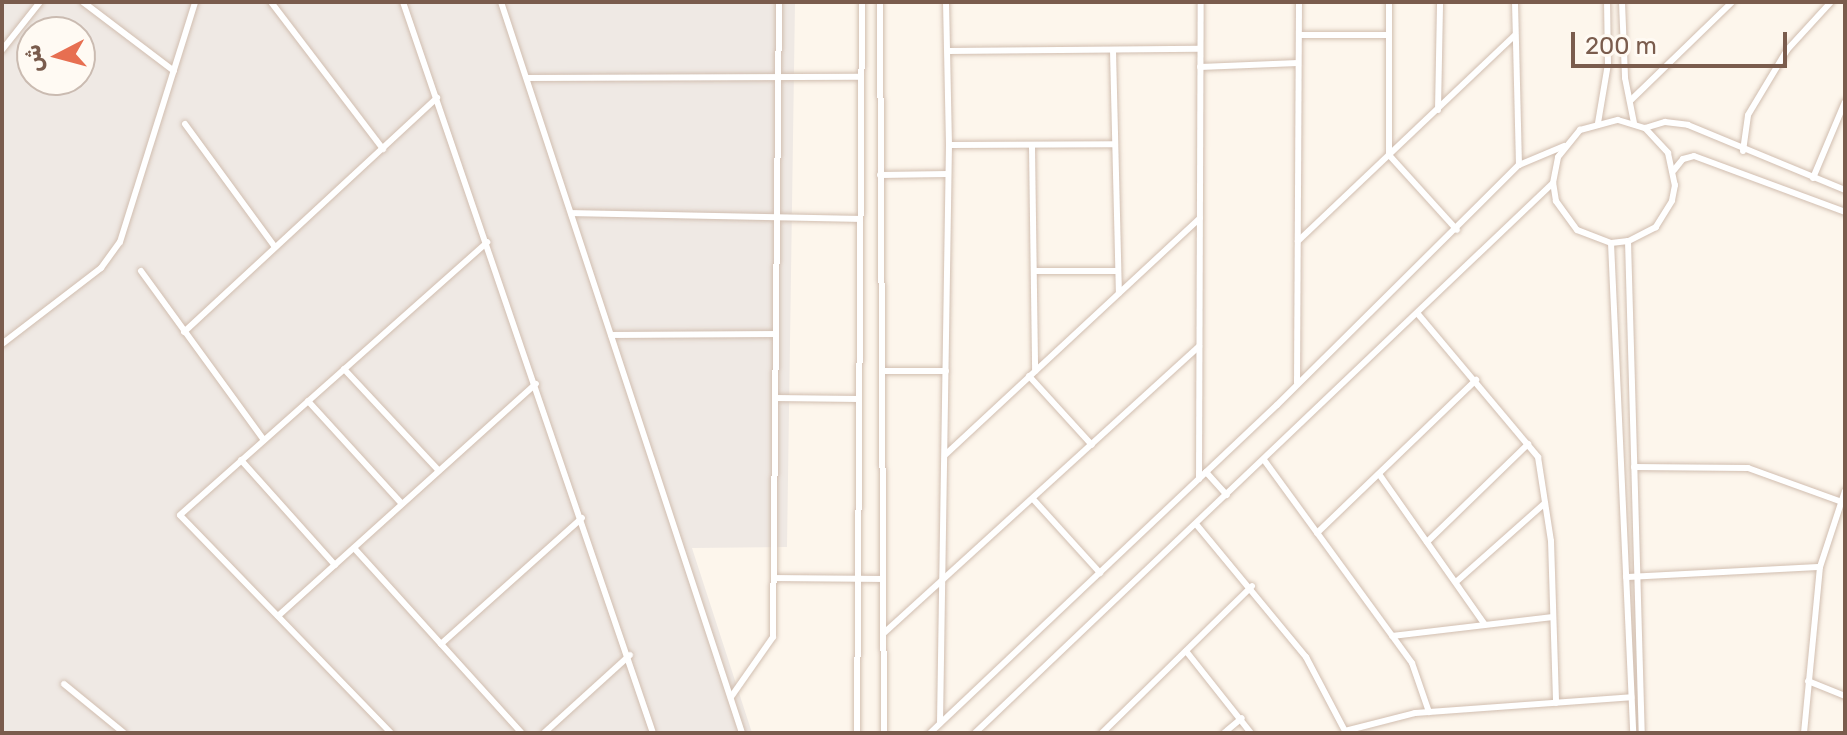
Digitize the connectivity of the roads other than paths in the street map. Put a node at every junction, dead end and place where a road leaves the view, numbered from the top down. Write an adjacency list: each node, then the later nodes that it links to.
1 (40, 2): 24 (street)
2 (83, 2): 29 (street)
3 (195, 2): 29 (street)
4 (271, 2): 45 (street)
5 (403, 2): 33 (street)
6 (501, 2): 32 (street)
7 (779, 2): 30 (street)
8 (862, 2): 31 (street)
9 (880, 2): 51 (street)
10 (946, 2): 25 (street)
11 (1201, 2): 23 (street)
12 (1299, 2): 20 (street)
13 (1389, 2): 21 (street)
14 (1440, 2): 36 (street)
15 (1515, 2): 22 (street)
16 (1607, 2): 37 (street)
17 (1622, 2): 34 (street)
18 (1732, 2): 34 (street)
19 (1831, 2): 46 (street)
20 (1299, 35): 21 (street); 27 (street)
21 (1389, 35): 47 (street)
22 (1515, 35): 36 (street); 48 (street)
23 (1200, 49): 26 (street); 28 (street)
24 (2, 50)
25 (948, 51): 26 (street); 42 (street)
26 (1113, 51): 41 (street)
27 (1298, 63): 28 (street); 61 (street)
28 (1200, 67): 58 (street)
29 (174, 71): 74 (street)
30 (778, 77): 31 (street); 32 (street); 57 (street)
31 (861, 77): 59 (street)
32 (527, 78): 56 (street)
33 (437, 98): 45 (street); 63 (street)
34 (1630, 101): 38 (street)
35 (1845, 102): 52 (street)
36 (1438, 110): 47 (street)
37 (1598, 123): 38 (street); 43 (street)
38 (1634, 123): 40 (street)
39 (185, 124): 65 (street)
40 (1645, 128): 46 (street); 49 (street)
41 (1115, 144): 44 (street); 68 (street)
42 (949, 145): 44 (street); 50 (street)
43 (1564, 146): 48 (street); 53 (street)
44 (1032, 147): 67 (street)
45 (383, 149): 65 (street)
46 (1743, 151): 52 (street)
47 (1389, 155): 60 (street); 61 (street)
48 (1519, 165): 60 (street)
49 (1674, 170): 55 (street); 62 (street)
50 (948, 174): 51 (street); 78 (street)
51 (880, 175): 77 (street)
52 (1813, 178): 54 (street)
53 (1553, 183): 64 (street); 70 (street)
54 (1845, 190)
55 (1845, 212)
56 (571, 213): 57 (street); 73 (street)
57 (777, 217): 59 (street); 72 (street)
58 (1200, 218): 69 (street); 75 (street)
59 (860, 219): 84 (street)
60 (1457, 230): 81 (street)
61 (1298, 241): 81 (street)
62 (1628, 241): 64 (street); 92 (street)
63 (487, 242): 76 (street); 82 (street)
64 (1611, 243): 112 (street)
65 (275, 247): 71 (street)
66 (141, 271): 71 (street)
67 (1034, 271): 68 (street); 79 (street)
68 (1118, 271): 69 (street)
69 (1119, 293): 79 (street)
70 (1418, 314): 80 (street); 91 (street)
71 (184, 332): 86 (street)
72 (776, 334): 73 (street); 83 (street)
73 (611, 335): 130 (street)
74 (2, 344)
75 (1199, 346): 88 (street); 96 (street)
76 (344, 369): 85 (street); 93 (street)
77 (882, 371): 78 (street); 114 (street)
78 (946, 371): 89 (street)
79 (1032, 373): 88 (street); 89 (street)
80 (1476, 380): 87 (street); 95 (street)
81 (1297, 383): 94 (street)
82 (536, 384): 93 (street); 103 (street)
83 (775, 398): 84 (street); 113 (street)
84 (859, 399): 115 (street)
85 (308, 401): 86 (street); 102 (street)
86 (264, 440): 90 (street)
87 (1528, 444): 101 (street); 106 (street)
88 (1092, 445): 99 (street)
89 (945, 455): 117 (street)
90 (241, 460): 108 (street); 119 (street)
91 (1264, 460): 98 (street); 105 (street)
92 (1634, 467): 100 (street); 111 (street)
93 (439, 471): 102 (street)
94 (1206, 472): 96 (street); 98 (street)
95 (1379, 474): 105 (street); 106 (street)
96 (1199, 479): 110 (street)
97 (1845, 491): 100 (street)
98 (1227, 495): 104 (street)
99 (1033, 499): 110 (street); 117 (street)
100 (1842, 502): 109 (street)
101 (1545, 503): 116 (street); 120 (street)
102 (402, 504): 107 (street)
103 (582, 518): 124 (street); 126 (street)
104 (1196, 524): 118 (street); 146 (street)
105 (1317, 533): 123 (street)
106 (1427, 542): 116 (street)
107 (354, 548): 108 (street); 124 (street)
108 (335, 565): 119 (street)
109 (1820, 567): 111 (street); 127 (street)
110 (1100, 573): 135 (street)
111 (1637, 576): 112 (street); 151 (street)
112 (1626, 577): 131 (street)
113 (774, 578): 115 (street); 130 (street)
114 (883, 579): 115 (street); 122 (street)
115 (858, 580): 143 (street)
116 (1456, 582): 121 (street)
117 (940, 585): 122 (street); 135 (street)
118 (1252, 586): 125 (street); 136 (street)
119 (278, 616): 138 (street)
120 (1553, 617): 121 (street); 132 (street)
121 (1485, 625): 123 (street)
122 (884, 633): 144 (street)
123 (1392, 636): 133 (street)
124 (441, 644): 139 (street)
125 (1186, 651): 134 (street); 147 (street)
126 (630, 655): 140 (street); 141 (street)
127 (1808, 681): 129 (street); 152 (street)
128 (64, 684): 137 (street)
129 (1845, 696)
130 (730, 697): 142 (street)
131 (1631, 697): 132 (street); 150 (street)
132 (1556, 703): 133 (street)
133 (1429, 712): 136 (street)
134 (1242, 718): 148 (street); 149 (street)
135 (940, 723): 145 (street)
136 (1345, 732)
137 (124, 733)
138 (391, 733)
139 (522, 733)
140 (544, 733)
141 (653, 733)
142 (742, 733)
143 (857, 733)
144 (884, 733)
145 (930, 733)
146 (975, 733)
147 (1102, 733)
148 (1224, 733)
149 (1251, 733)
150 (1633, 733)
151 (1642, 733)
152 (1804, 733)

